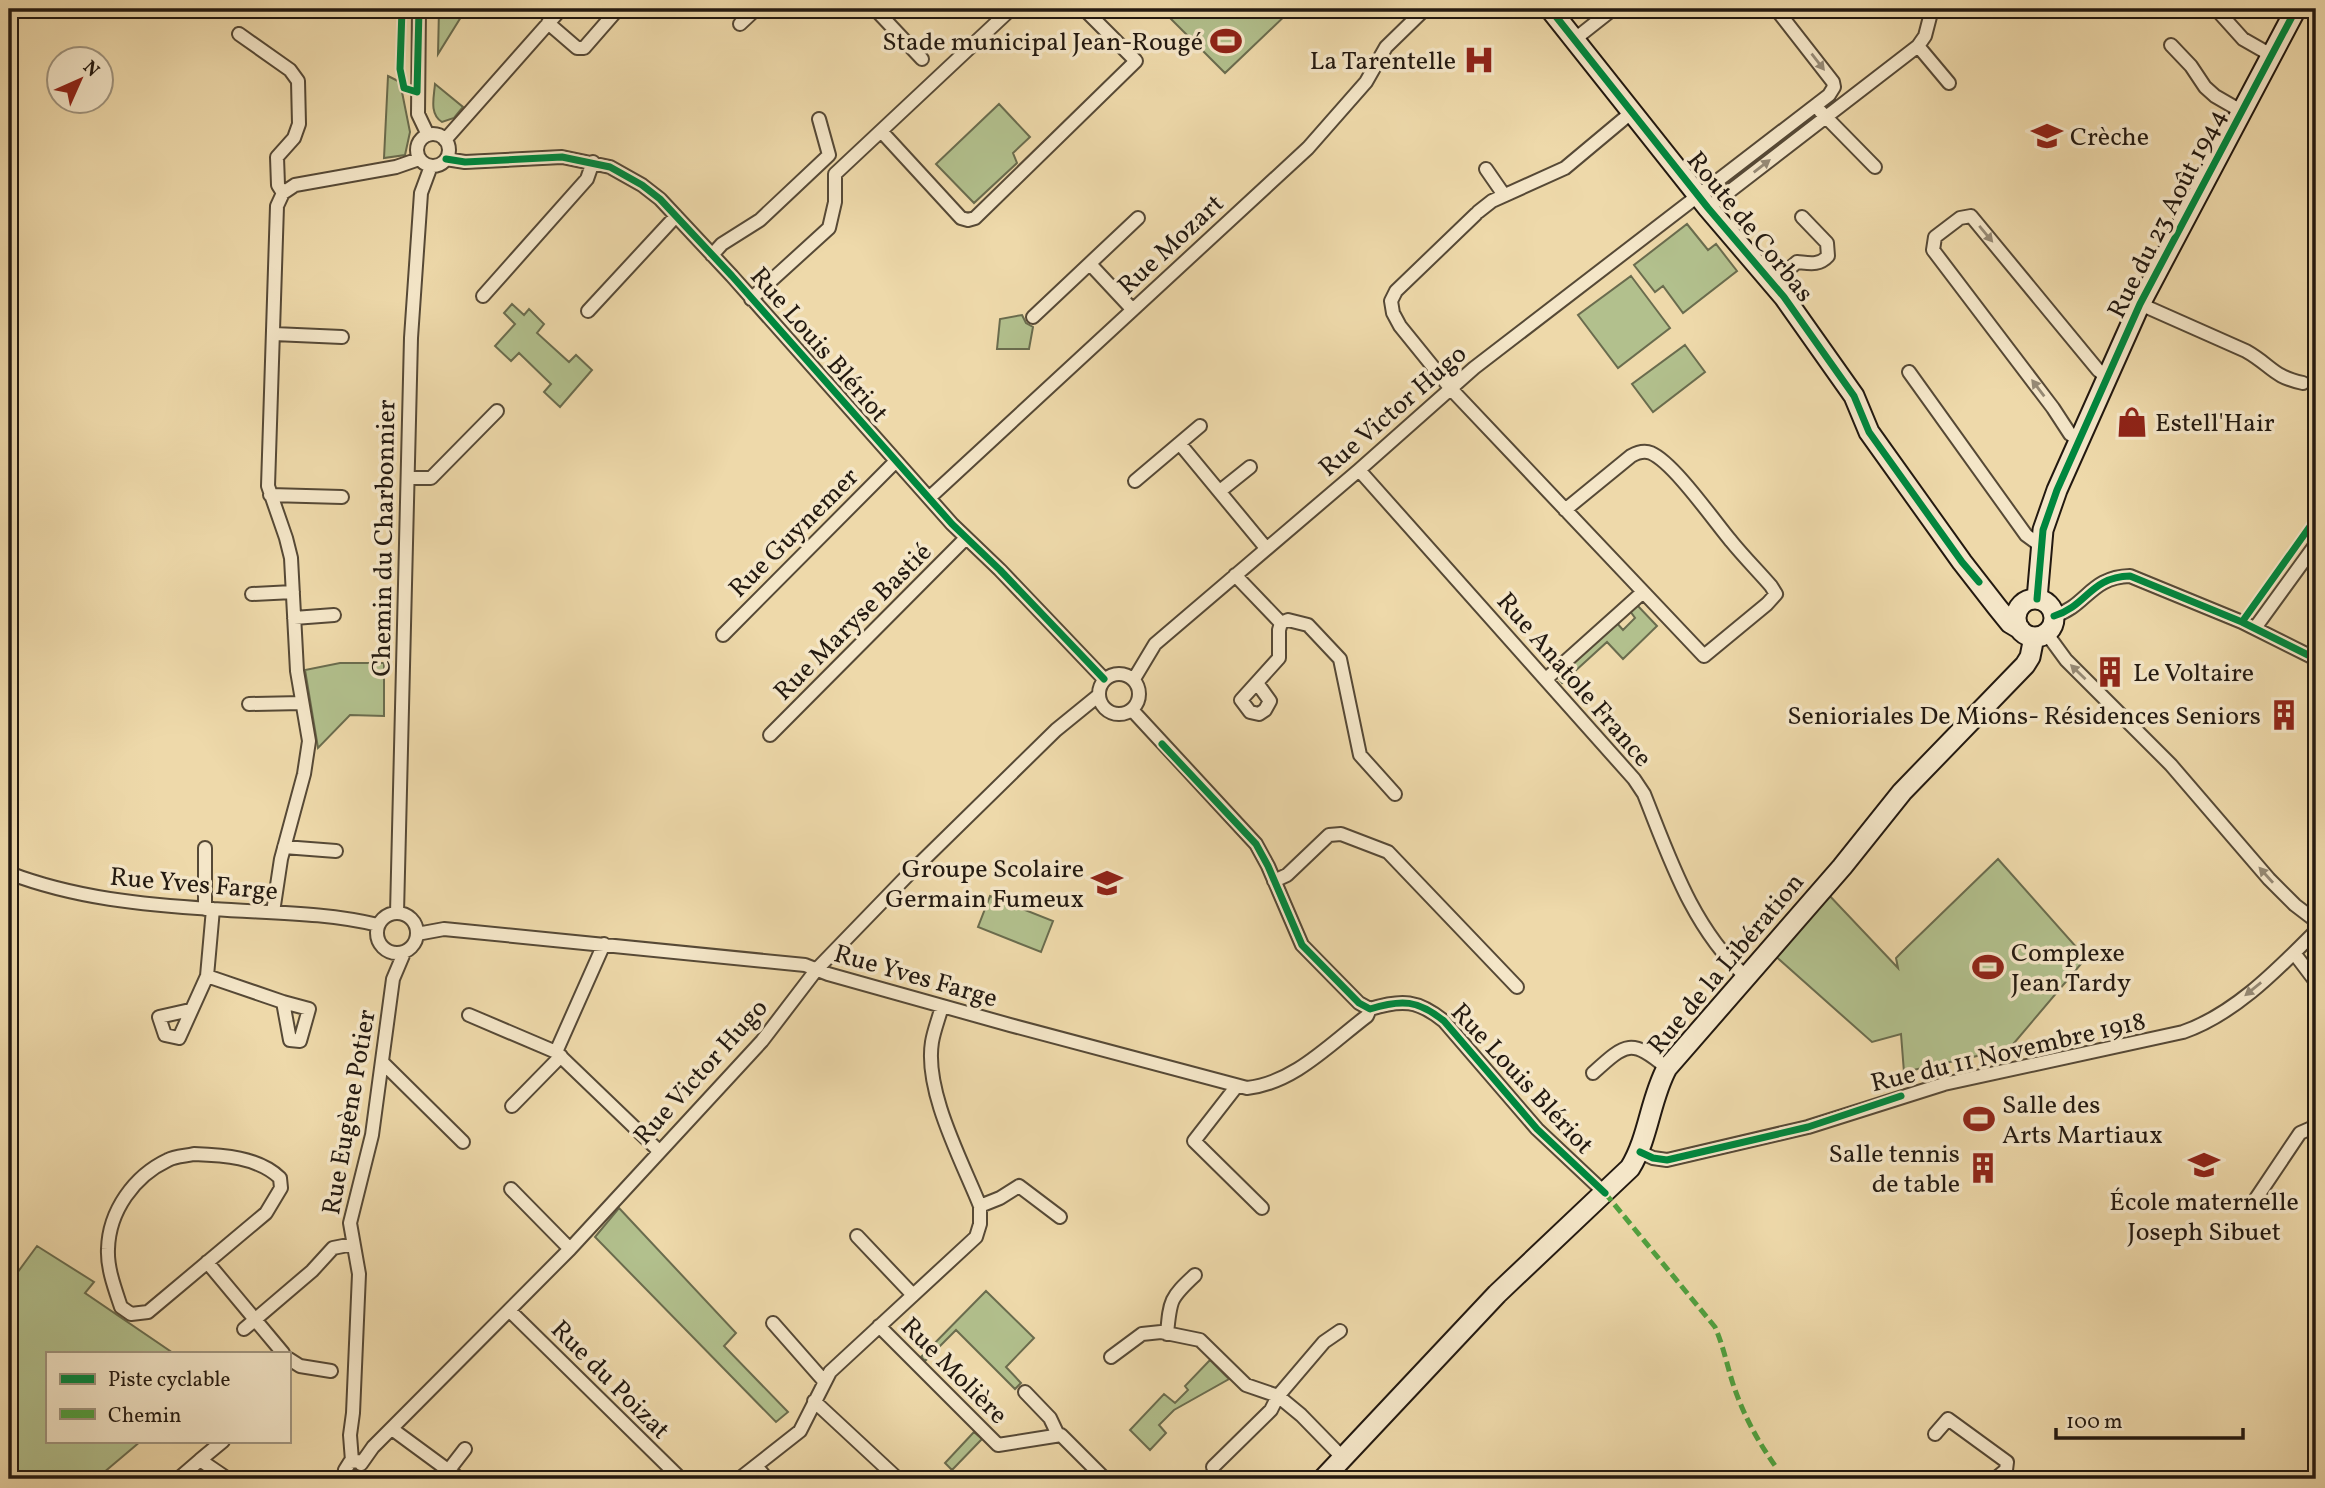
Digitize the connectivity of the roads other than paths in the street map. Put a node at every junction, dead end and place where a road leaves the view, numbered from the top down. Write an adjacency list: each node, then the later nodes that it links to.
1 (419, 9): 30 (street)
2 (561, 9): 15 (street)
3 (618, 9): 15 (street)
4 (756, 9): 16 (street)
5 (876, 9): 22 (street)
6 (1011, 9): 29 (street)
7 (1084, 9): 29 (street)
8 (1425, 9): 50 (street, Rue Mozart)
9 (1550, 9): 18 (main road, Route de Corbas)
10 (1613, 9): 18 (street)
11 (1776, 9): 24 (street, one-way to 24)
12 (1932, 9): 20 (street)
13 (2217, 9): 21 (street)
14 (2295, 9): 21 (main road, Rue du 23 Août 1944)
15 (548, 23): 31 (street)
16 (740, 24)
17 (239, 34): 38 (street)
18 (1575, 39): 26 (main road, Route de Corbas)
19 (2171, 45): 25 (street)
20 (1918, 46): 23 (street); 27 (street)
21 (2271, 55): 25 (main road, Rue du 23 Août 1944)
22 (922, 59)
23 (1949, 83)
24 (1815, 105): 27 (street); 40 (street)
25 (2241, 111): 49 (main road, Rue du 23 Août 1944)
26 (1632, 112): 39 (street); 40 (main road, Route de Corbas)
27 (1825, 117): 36 (street); 40 (street, one-way to 27)
28 (819, 119): 44 (street)
29 (881, 131): 48 (street)
30 (428, 135): 31 (street); 32 (street)
31 (445, 140): 33 (street)
32 (419, 159): 35 (street); 38 (street)
33 (446, 159): 34 (street, Rue Louis Blériot); 35 (street)
34 (593, 162): 41 (street, Rue Louis Blériot); 47 (street)
35 (431, 166): 66 (street, Chemin du Charbonnier)
36 (1875, 167)
37 (1486, 169): 39 (street)
38 (283, 193): 53 (street)
39 (1504, 195): 58 (street)
40 (1704, 202): 46 (main road, Route de Corbas); 58 (street, Rue Victor Hugo)
41 (676, 216): 44 (street, Rue Louis Blériot); 51 (street)
42 (1802, 217): 46 (street)
43 (1138, 218): 45 (street)
44 (712, 255): 48 (street, Rue Louis Blériot)
45 (1090, 264): 50 (street); 52 (street)
46 (1773, 284): 78 (main road, Route de Corbas)
47 (483, 296)
48 (751, 299): 63 (street, Rue Louis Blériot)
49 (2140, 304): 56 (main road, Rue du 23 Août 1944); 57 (street)
50 (1132, 309): 71 (street, Rue Mozart)
51 (588, 311)
52 (1033, 317)
53 (274, 334): 54 (street); 69 (street)
54 (342, 337)
55 (1909, 372): 75 (street)
56 (2108, 378): 61 (main road, Rue du 23 Août 1944); 61 (street, one-way to 56)
57 (2302, 383)
58 (1451, 389): 65 (street, Rue Victor Hugo); 72 (street)
59 (497, 411): 66 (street)
60 (1200, 426): 62 (street)
61 (2080, 440): 75 (main road, Rue du 23 Août 1944)
62 (1180, 444): 67 (street); 68 (street)
63 (896, 461): 71 (street, Rue Louis Blériot); 88 (street, Rue Guynemer)
64 (1250, 467): 68 (street)
65 (1359, 470): 76 (street, Rue Victor Hugo); 90 (street, Rue Anatole France)
66 (408, 478): 109 (street, Chemin du Charbonnier)
67 (1135, 481)
68 (1220, 491): 76 (street)
69 (270, 495): 70 (street); 79 (street)
70 (342, 497)
71 (929, 498): 73 (street, Rue Louis Blériot)
72 (1564, 510): 80 (street); 80 (street)
73 (966, 538): 91 (street, Rue Louis Blériot); 100 (street, Rue Maryse Bastié)
74 (2316, 544): 86 (street)
75 (2041, 546): 82 (main road, Rue du 23 Août 1944)
76 (1266, 548): 77 (street, Rue Victor Hugo)
77 (1235, 575): 85 (street); 92 (street, Rue Victor Hugo)
78 (1979, 582): 82 (main road, Route de Corbas); 87 (main road, Route de Corbas)
79 (293, 592): 81 (street); 84 (street)
80 (1643, 592): 90 (street)
81 (252, 594)
82 (2029, 602): 87 (main road, Rue de la Libération); 87 (main road)
83 (334, 615): 84 (street)
84 (294, 618): 95 (street)
85 (1281, 622): 93 (street); 101 (street)
86 (2255, 628): 87 (street); 89 (street)
87 (2039, 629): 110 (street, one-way to 87); 120 (main road, Rue de la Libération)
88 (723, 635)
89 (2316, 659)
90 (1546, 678): 120 (street, Rue Anatole France)
91 (1104, 679): 92 (street); 94 (street)
92 (1134, 679): 98 (street)
93 (1257, 683)
94 (1099, 695): 97 (street); 99 (street, Rue Victor Hugo)
95 (302, 703): 96 (street); 103 (street)
96 (249, 704)
97 (1107, 710): 98 (street); 99 (street)
98 (1132, 710): 106 (street)
99 (1077, 713): 118 (street, Rue Victor Hugo)
100 (770, 735)
101 (1395, 794)
102 (205, 848): 107 (street)
103 (284, 848): 104 (street); 108 (street)
104 (337, 851)
105 (9, 873): 107 (street, Rue Yves Farge)
106 (1275, 880): 123 (street); 126 (street)
107 (209, 909): 108 (street, Rue Yves Farge); 119 (street)
108 (272, 912): 111 (street, Rue Yves Farge)
109 (397, 913): 111 (street); 113 (street)
110 (2316, 921)
111 (378, 925): 115 (street)
112 (2316, 931): 117 (street, Rue du 11 Novembre 1918)
113 (417, 934): 114 (street, Rue Yves Farge); 116 (street)
114 (604, 944): 118 (street, Rue Yves Farge); 129 (street)
115 (385, 950): 116 (street); 121 (street, Rue Eugène Potier)
116 (404, 953): 121 (street, Rue Eugène Potier)
117 (2294, 953): 122 (street); 138 (street, Rue du 11 Novembre 1918, one-way to 138)
118 (817, 970): 125 (street, Rue Yves Farge); 137 (street, Rue Victor Hugo)
119 (207, 976): 124 (street); 127 (street)
120 (1745, 976): 131 (main road, Rue de la Libération)
121 (393, 979): 130 (street, Rue Eugène Potier)
122 (2316, 982)
123 (1517, 987)
124 (283, 1003)
125 (942, 1006): 133 (street, Rue Yves Farge); 142 (street)
126 (1370, 1009): 133 (street, Rue Yves Farge); 140 (street, Rue Louis Blériot)
127 (190, 1010)
128 (469, 1015): 129 (street)
129 (558, 1054): 134 (street); 137 (street)
130 (382, 1062): 136 (street); 146 (street, Rue Eugène Potier)
131 (1667, 1068): 132 (street); 138 (main road, Rue de la Libération)
132 (1593, 1073)
133 (1236, 1087): 143 (street)
134 (512, 1106)
135 (2316, 1126): 141 (street)
136 (463, 1142)
137 (659, 1151): 147 (street, Rue Victor Hugo)
138 (1640, 1152): 140 (main road, Rue de la Libération)
139 (511, 1189): 147 (street)
140 (1605, 1193): 171 (main road, Rue de la Libération)
141 (2255, 1200)
142 (980, 1206): 144 (street); 150 (street)
143 (1262, 1208)
144 (1060, 1217)
145 (857, 1236): 150 (street)
146 (353, 1244): 152 (street); 173 (street, Rue Eugène Potier)
147 (570, 1249): 151 (street, Rue Victor Hugo)
148 (207, 1262): 148 (street); 152 (street)
149 (1195, 1275): 157 (street)
150 (914, 1295): 154 (street)
151 (510, 1311): 166 (street, Rue Victor Hugo); 182 (street, Rue du Poizat)
152 (256, 1320): 155 (street); 158 (street)
153 (773, 1323): 162 (street)
154 (879, 1326): 162 (street); 168 (street, Rue Molière)
155 (244, 1329)
156 (1340, 1331): 164 (street)
157 (1167, 1334): 159 (street); 164 (street)
158 (283, 1352)
159 (1111, 1357)
160 (290, 1360): 161 (street)
161 (331, 1371)
162 (824, 1381): 165 (street)
163 (1025, 1392): 168 (street)
164 (1278, 1395): 171 (street); 175 (street)
165 (814, 1401): 174 (street); 185 (street)
166 (392, 1429): 173 (street, Rue Victor Hugo); 176 (street)
167 (1935, 1434): 188 (street)
168 (1058, 1435): 177 (street)
169 (222, 1442): 172 (street)
170 (465, 1448): 176 (street)
171 (1343, 1458): 187 (main road, Rue de la Libération)
172 (200, 1460): 179 (street); 180 (street)
173 (356, 1462): 178 (street)
174 (755, 1466): 183 (street); 184 (street)
175 (1213, 1467)
176 (448, 1471): 181 (street)
177 (1101, 1475): 186 (street)
178 (352, 1478)
179 (178, 1479)
180 (228, 1479)
181 (460, 1479)
182 (681, 1479)
183 (739, 1479)
184 (767, 1479)
185 (898, 1479)
186 (1086, 1479)
187 (1323, 1479)
188 (1995, 1479)

